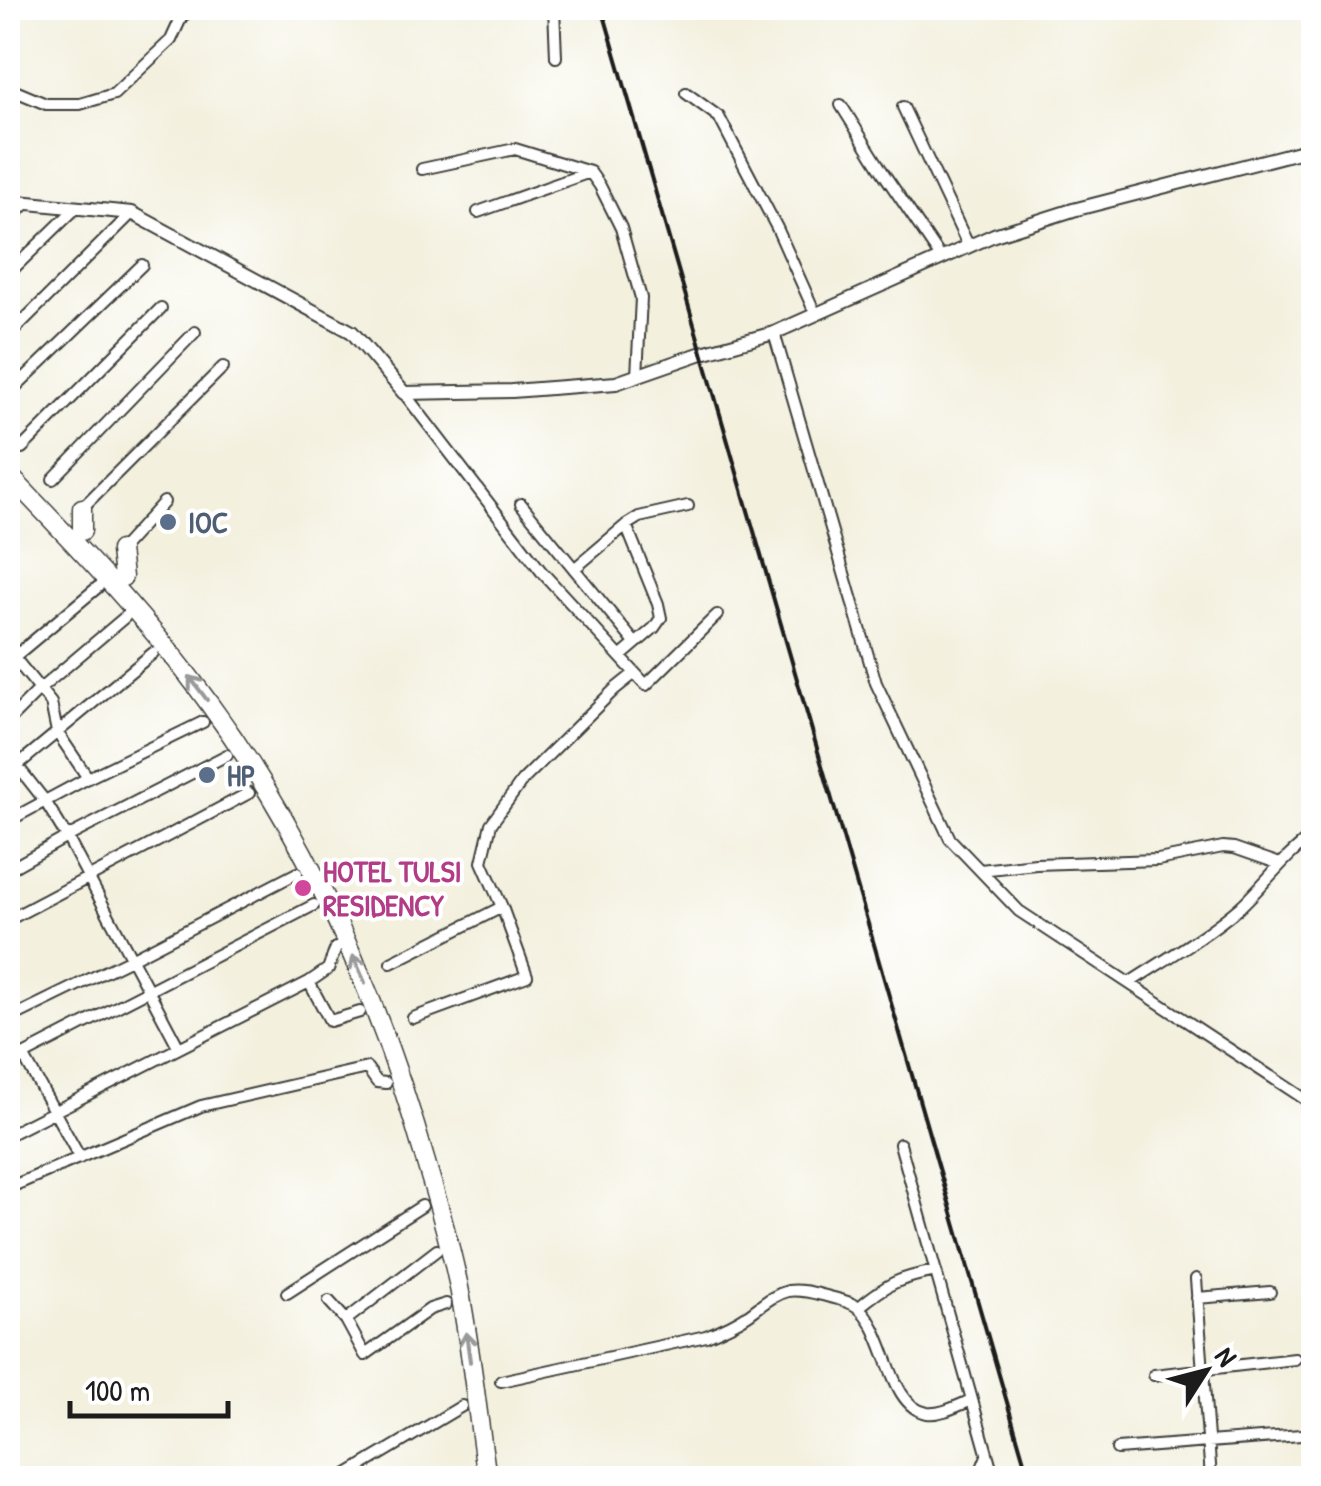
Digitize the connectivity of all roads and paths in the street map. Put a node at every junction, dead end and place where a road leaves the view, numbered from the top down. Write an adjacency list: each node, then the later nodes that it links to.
1 (196, 8): 4 (street)
2 (554, 8): 3 (street)
3 (556, 57)
4 (8, 88)
5 (686, 92): 22 (street)
6 (841, 105): 18 (street)
7 (903, 107): 17 (street)
8 (1314, 148): 17 (street)
9 (422, 169): 10 (street)
10 (590, 172): 14 (street); 27 (street)
11 (8, 201): 12 (street)
12 (28, 203): 13 (street); 16 (street)
13 (77, 207): 15 (street); 20 (street)
14 (478, 212)
15 (132, 213): 25 (street); 28 (street)
16 (8, 221)
17 (968, 245): 18 (street)
18 (941, 258): 22 (street)
19 (142, 264): 29 (street)
20 (8, 274)
21 (161, 308): 30 (street)
22 (816, 315): 24 (street)
23 (195, 332): 32 (street)
24 (774, 333): 27 (street); 65 (street)
25 (8, 336)
26 (223, 368): 36 (street)
27 (637, 376): 28 (street)
28 (404, 393): 48 (street)
29 (8, 394)
30 (22, 448)
31 (8, 474): 38 (highway)
32 (53, 478)
33 (164, 502): 39 (street)
34 (521, 504): 40 (street)
35 (688, 506): 37 (street)
36 (82, 508): 38 (highway)
37 (626, 525): 40 (street); 45 (street)
38 (76, 534): 66 (highway, one-way to 38)
39 (120, 550): 41 (highway)
40 (574, 569): 45 (street)
41 (123, 577)
42 (98, 587): 47 (street)
43 (717, 615): 49 (street)
44 (124, 617): 50 (street)
45 (635, 643): 48 (street)
46 (154, 652): 53 (street)
47 (9, 656): 50 (street)
48 (620, 657): 49 (street)
49 (635, 673): 69 (street)
50 (40, 689): 51 (street); 53 (street)
51 (8, 721)
52 (203, 722): 57 (street)
53 (57, 732): 56 (street); 57 (street)
54 (8, 754): 56 (street)
55 (227, 756): 62 (street)
56 (12, 769): 59 (street)
57 (88, 778): 59 (street)
58 (249, 793): 67 (street)
59 (45, 801): 60 (street); 62 (street)
60 (8, 821)
61 (1314, 836): 63 (street)
62 (66, 837): 64 (street); 67 (street)
63 (1280, 864): 65 (street); 75 (street)
64 (8, 870)
65 (980, 870): 75 (street)
66 (304, 872): 68 (highway); 72 (street); 77 (highway, one-way to 66)
67 (90, 877): 70 (street); 72 (street)
68 (314, 905): 76 (street)
69 (502, 907): 73 (street); 78 (street)
70 (8, 920)
71 (336, 948): 74 (street)
72 (131, 959): 76 (street); 79 (street)
73 (391, 963)
74 (309, 982): 77 (street); 80 (street)
75 (1129, 983): 85 (street)
76 (150, 992): 80 (street); 82 (street)
77 (368, 1012): 81 (highway); 95 (highway)
78 (412, 1018)
79 (8, 1019)
80 (180, 1048): 86 (street)
81 (374, 1050)
82 (23, 1055): 83 (street); 86 (street)
83 (8, 1063)
84 (386, 1083): 89 (street)
85 (1314, 1105)
86 (56, 1111): 87 (street); 89 (street)
87 (8, 1136)
88 (900, 1144): 93 (street)
89 (80, 1158): 90 (street)
90 (8, 1188)
91 (422, 1206): 97 (street)
92 (437, 1250): 102 (street)
93 (936, 1271): 101 (street); 107 (street)
94 (1196, 1279): 98 (street)
95 (458, 1287): 100 (highway); 116 (highway, one-way to 95)
96 (1270, 1292): 98 (street)
97 (287, 1293)
98 (1197, 1298): 104 (street)
99 (329, 1301): 102 (street)
100 (446, 1304): 102 (street)
101 (859, 1307): 106 (street); 107 (street)
102 (346, 1320)
103 (1295, 1359): 104 (street)
104 (1202, 1369): 105 (street); 110 (street)
105 (1154, 1375)
106 (501, 1381)
107 (972, 1400): 112 (street)
108 (462, 1406): 115 (street)
109 (1314, 1434): 110 (street)
110 (1208, 1444): 111 (street); 119 (street)
111 (1117, 1449)
112 (987, 1456): 117 (street); 118 (street)
113 (223, 1478): 114 (street)
114 (244, 1478)
115 (342, 1478)
116 (487, 1478)
117 (978, 1478)
118 (994, 1478)
119 (1211, 1478)

